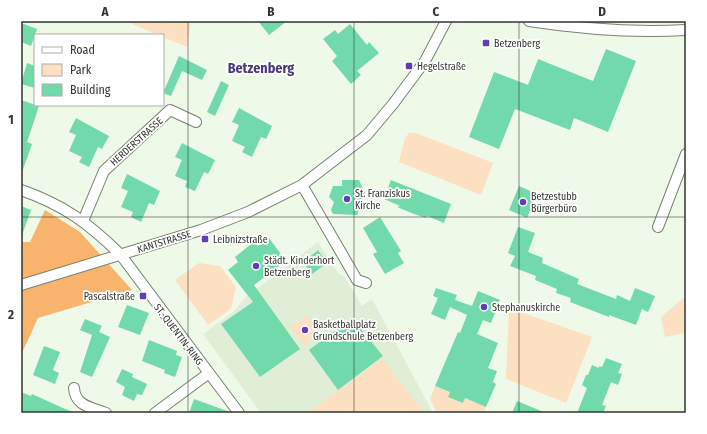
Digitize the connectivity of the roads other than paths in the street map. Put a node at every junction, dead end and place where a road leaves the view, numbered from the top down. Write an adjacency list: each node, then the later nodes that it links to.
1 (446, 21): 6 (street, KANTSTRASSE)
2 (529, 21): 3 (street)
3 (686, 30)
4 (196, 122): 8 (street, HERDERSTRASSE)
5 (686, 154): 9 (street)
6 (302, 185): 10 (street, KANTSTRASSE); 11 (street)
7 (21, 190): 8 (street)
8 (83, 221): 10 (street)
9 (658, 227)
10 (120, 254): 12 (street, KANTSTRASSE); 13 (street, ST.-QUENTIN-RING)
11 (366, 283)
12 (21, 285)
13 (209, 373): 16 (street); 17 (street, ST.-QUENTIN-RING)
14 (74, 388): 15 (street)
15 (106, 413)
16 (155, 413)
17 (238, 413)

